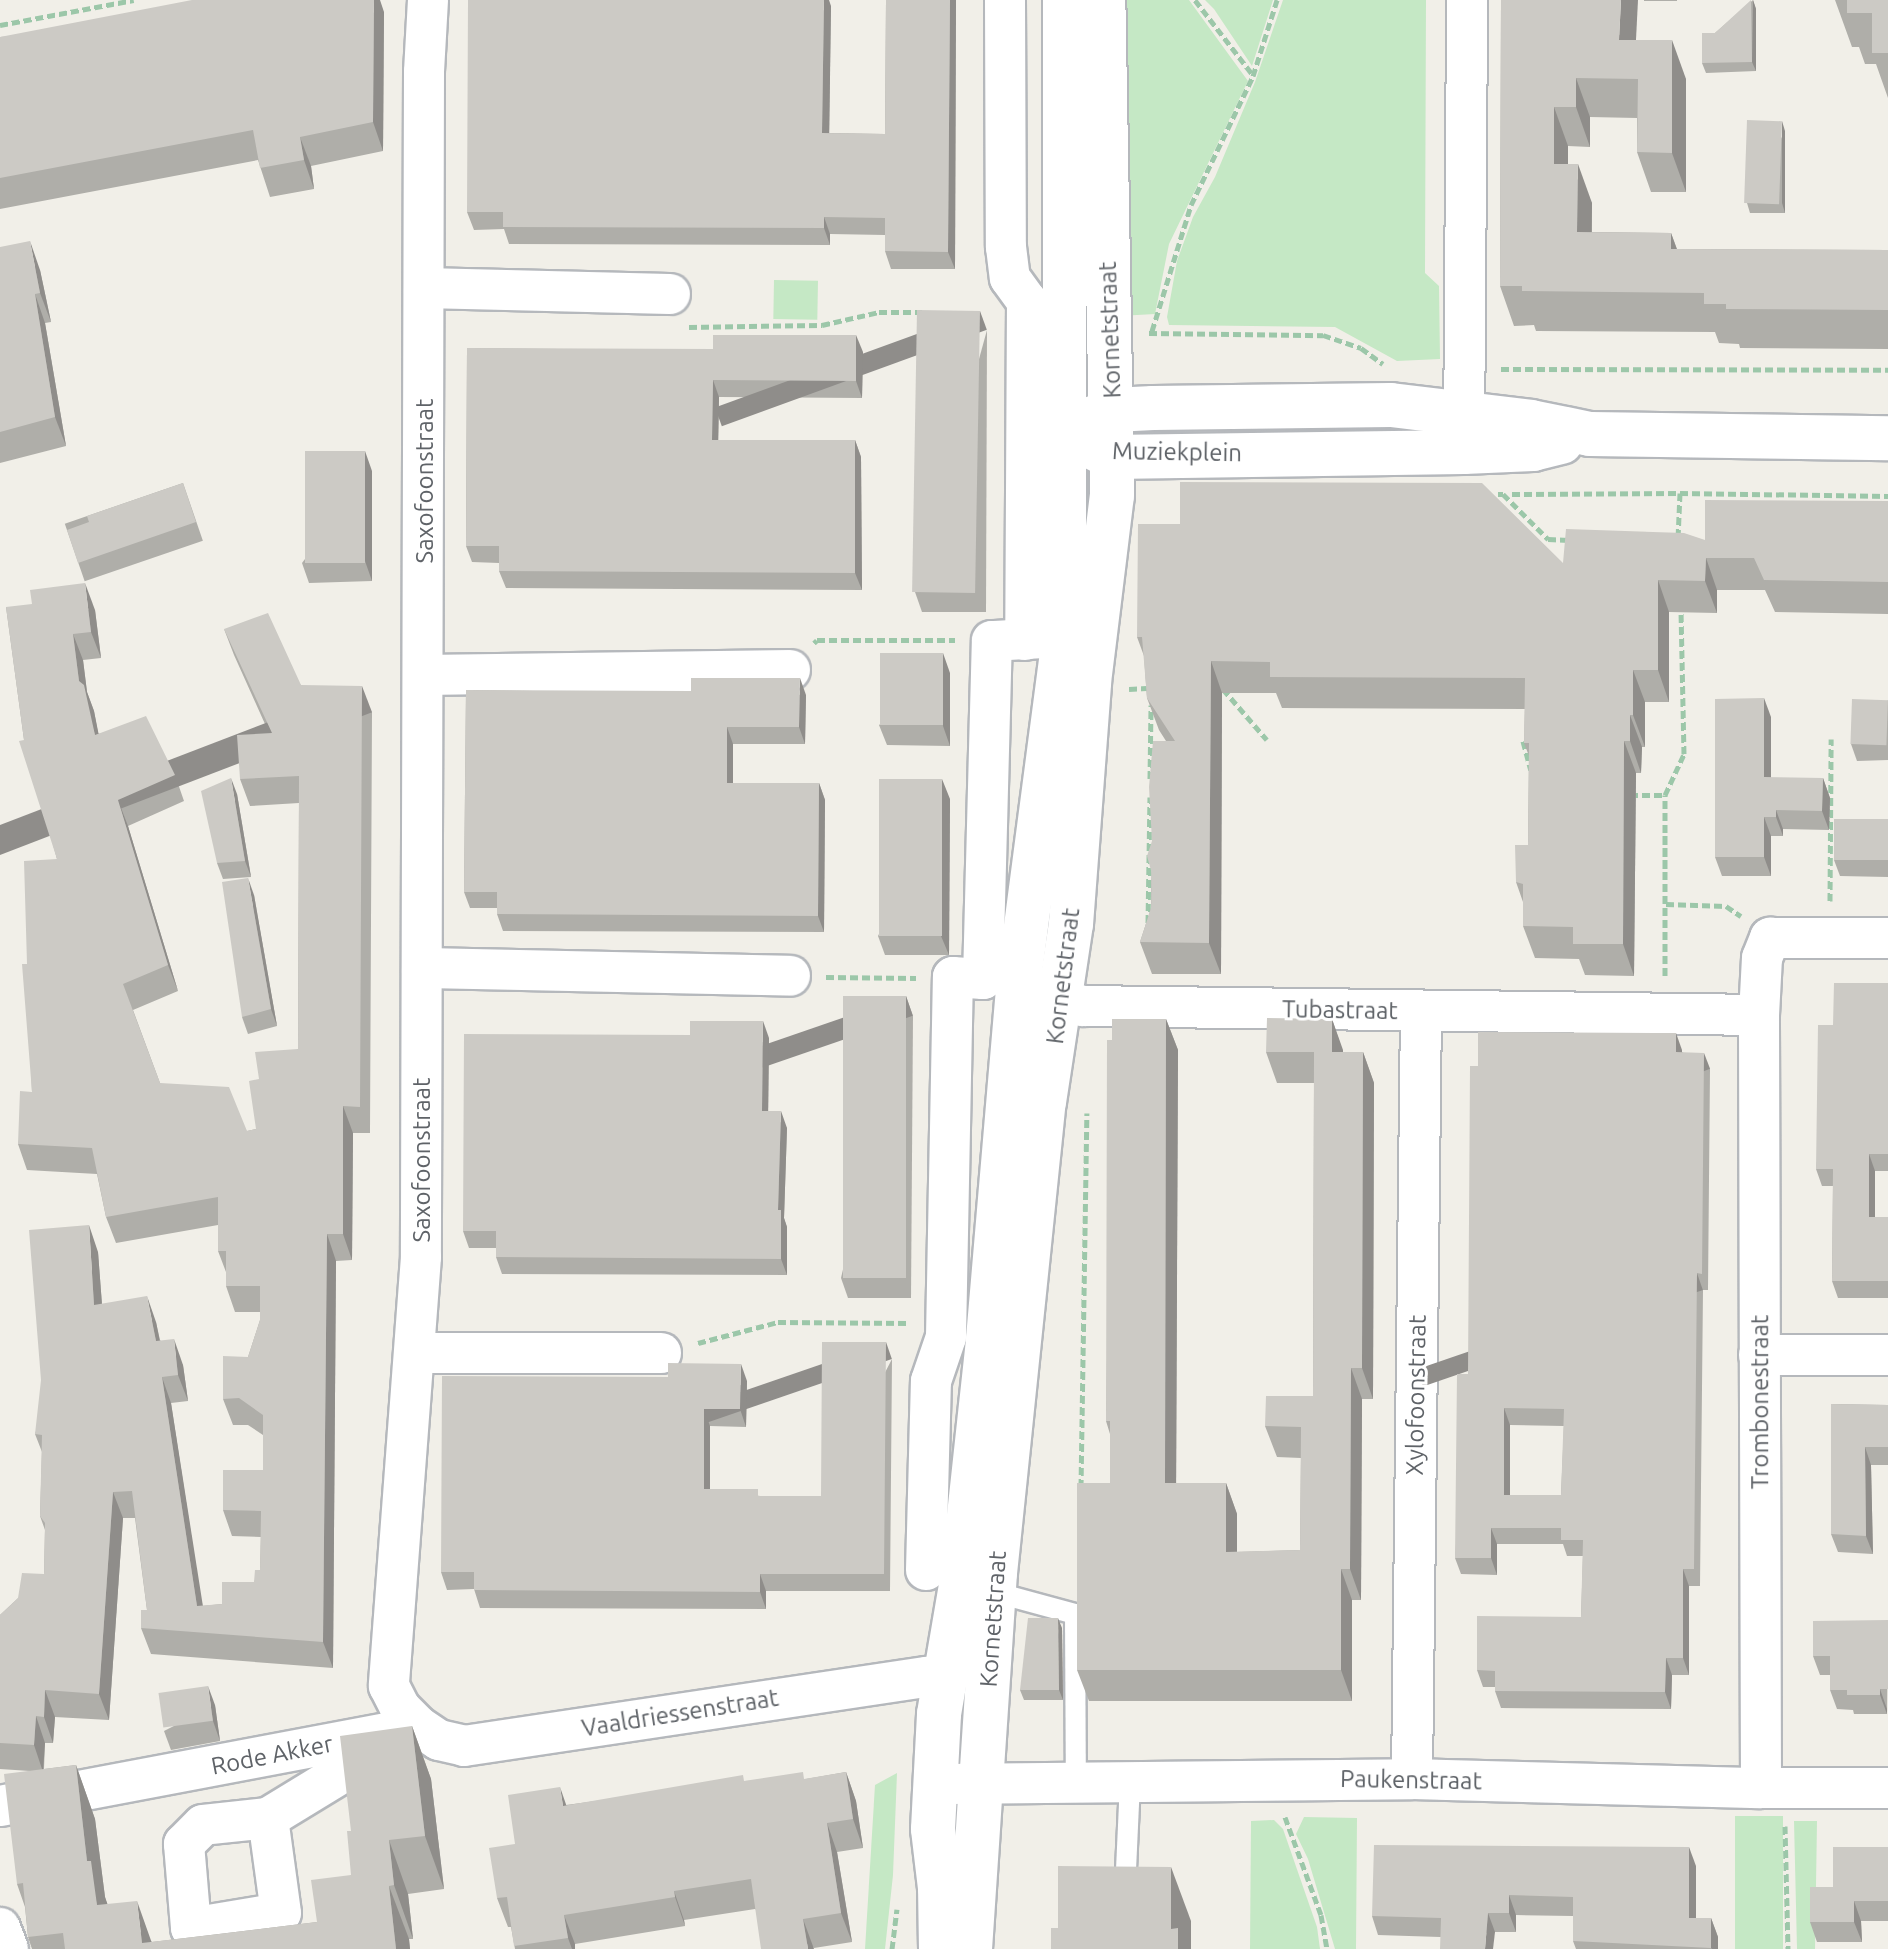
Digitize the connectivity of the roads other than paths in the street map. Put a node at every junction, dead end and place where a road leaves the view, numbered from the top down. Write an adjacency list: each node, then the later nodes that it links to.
1 (428, 0): 6 (street, Saxofoonstraat)
2 (1005, 0): 13 (street, Kornetstraat)
3 (1065, 0): 9 (street, Kornetstraat)
4 (1103, 0): 8 (street, Kornetstraat)
5 (1467, 0): 10 (street)
6 (424, 288): 7 (street); 15 (street, Saxofoonstraat)
7 (670, 294)
8 (1113, 410): 9 (street, Muziekplein); 10 (street, Muziekplein); 12 (street, Kornetstraat)
9 (1062, 432): 12 (street, Muziekplein); 13 (street, Kornetstraat)
10 (1464, 434): 11 (street, Muziekplein); 12 (street, Muziekplein)
11 (1888, 438)
12 (1111, 457): 20 (street, Kornetstraat)
13 (1027, 639): 19 (street, Kornetstraat); 19 (street, Kornetstraat)
14 (790, 670): 15 (street)
15 (425, 675): 17 (street, Saxofoonstraat)
16 (1888, 938): 22 (street, Trombonestraat)
17 (422, 968): 18 (street); 25 (street, Saxofoonstraat)
18 (790, 976)
19 (985, 981): 20 (street, Tubastraat); 23 (street, Kornetstraat); 24 (street, Kornetstraat)
20 (1061, 1002): 21 (street, Tubastraat); 30 (street, Kornetstraat)
21 (1421, 1012): 22 (street, Tubastraat); 33 (street, Xylofoonstraat)
22 (1759, 1015): 27 (street, Trombonestraat)
23 (946, 1330): 24 (street); 29 (street, Kornetstraat)
24 (988, 1339): 31 (street, Kornetstraat)
25 (415, 1353): 26 (street); 32 (street, Saxofoonstraat)
26 (661, 1353)
27 (1759, 1355): 28 (street); 38 (street, Trombonestraat)
28 (1888, 1355)
29 (926, 1570)
30 (994, 1592): 34 (lane); 36 (street, Kornetstraat)
31 (946, 1680): 32 (street, Vaaldriessenstraat); 37 (street, Kornetstraat)
32 (418, 1726): 40 (street, Rode Akker); 41 (street, Rode Akker)
33 (1412, 1779): 35 (street, Paukenstraat); 38 (street, Paukenstraat)
34 (1076, 1781): 35 (street, Paukenstraat); 36 (street, Paukenstraat)
35 (1130, 1781): 42 (lane)
36 (981, 1783): 37 (street, Paukenstraat); 46 (street, Kornetstraat)
37 (935, 1784): 45 (street, Kornetstraat)
38 (1772, 1788): 39 (street, Paukenstraat)
39 (1888, 1788)
40 (0, 1806)
41 (268, 1818)
42 (1125, 1892)
43 (0, 1928): 44 (street)
44 (8, 1949)
45 (941, 1949)
46 (970, 1949)

